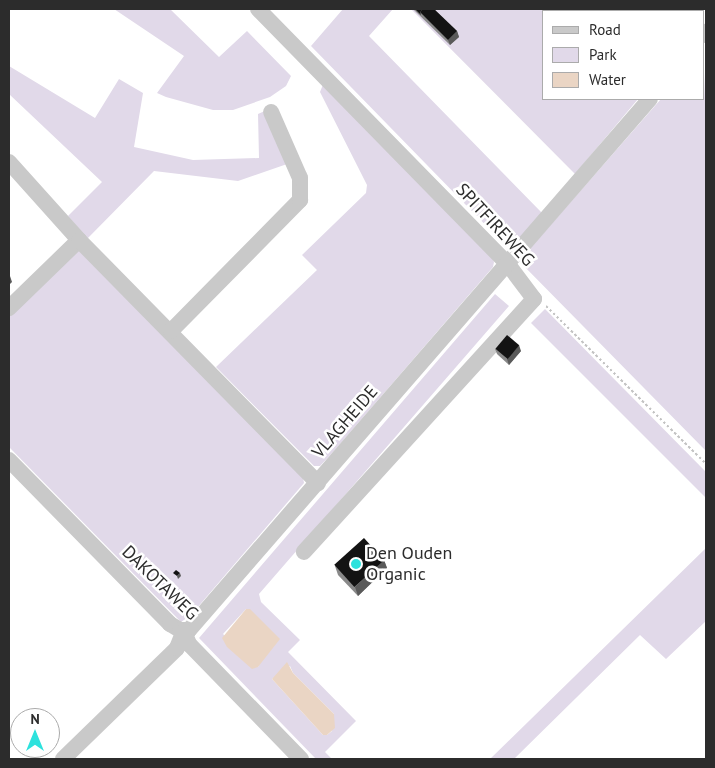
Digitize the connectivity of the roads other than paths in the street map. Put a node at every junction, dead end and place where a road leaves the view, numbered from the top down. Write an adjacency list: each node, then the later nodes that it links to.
1 (258, 9): 6 (street, SPITFIREWEG)
2 (649, 100): 6 (street, VLAGHEIDE)
3 (271, 112): 8 (street)
4 (9, 162): 5 (street)
5 (79, 240): 7 (street); 8 (street)
6 (507, 263): 10 (street, VLAGHEIDE); 11 (street, SPITFIREWEG)
7 (9, 308)
8 (171, 331): 10 (street)
9 (9, 460): 12 (street, DAKOTAWEG)
10 (318, 483): 12 (street, VLAGHEIDE)
11 (304, 552)
12 (184, 630): 13 (street, VLAGHEIDE); 14 (street, DAKOTAWEG)
13 (63, 759)
14 (301, 759)

